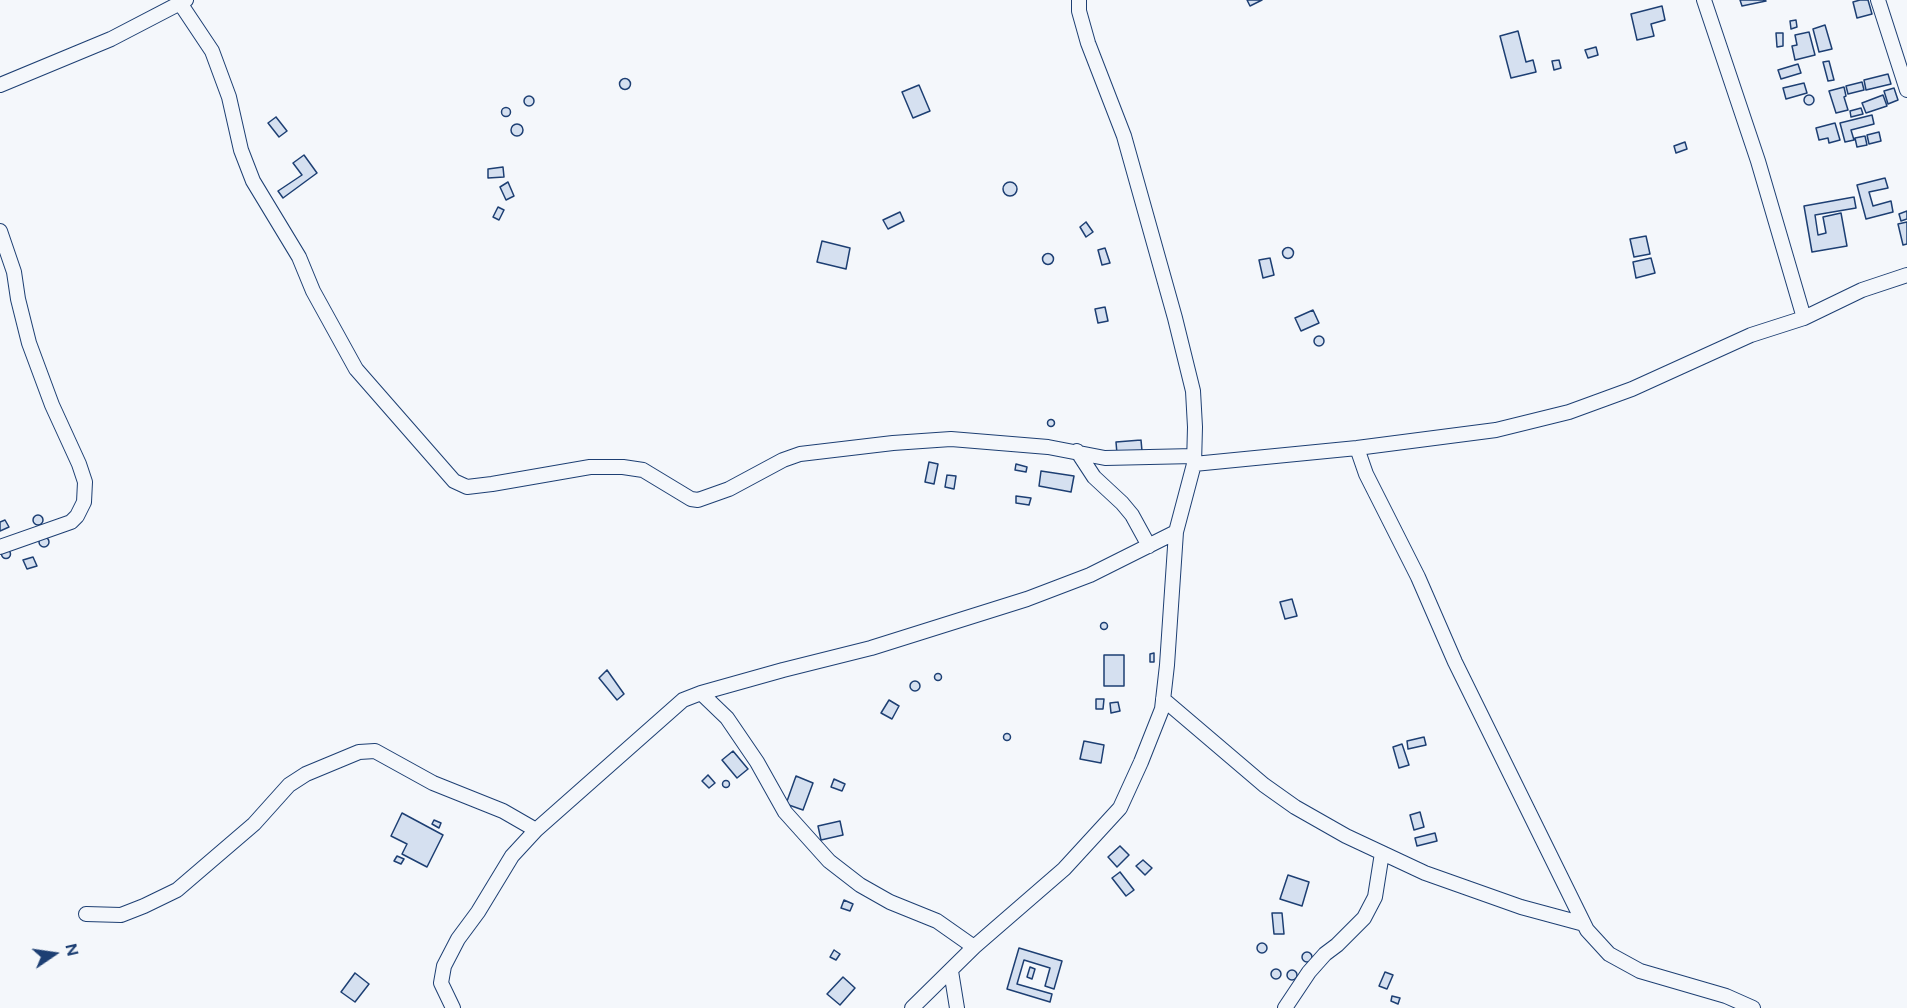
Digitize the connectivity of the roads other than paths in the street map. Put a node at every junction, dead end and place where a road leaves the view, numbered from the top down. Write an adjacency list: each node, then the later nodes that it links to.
1 (1079, 0): 14 (street)
2 (1878, 0): 6 (street)
3 (1705, 1): 11 (street)
4 (183, 2): 5 (street); 13 (street)
5 (0, 85)
6 (1907, 90)
7 (0, 231): 8 (street)
8 (14, 272): 10 (street); 17 (street)
9 (1907, 275): 11 (street)
10 (0, 277)
11 (1804, 318): 12 (street)
12 (1357, 448): 14 (street); 23 (street)
13 (1077, 451): 14 (street); 16 (street)
14 (1194, 460): 15 (street)
15 (1176, 532): 16 (street); 19 (street)
16 (1149, 546): 18 (street)
17 (0, 547)
18 (701, 693): 20 (street); 24 (street)
19 (1163, 699): 21 (street); 24 (street)
20 (536, 830): 22 (street); 26 (street)
21 (1382, 853): 23 (street); 29 (street)
22 (86, 914)
23 (1584, 924): 30 (street)
24 (974, 947): 25 (street)
25 (951, 971): 27 (street); 28 (street)
26 (453, 1008)
27 (912, 1008)
28 (957, 1008)
29 (1285, 1008)
30 (1753, 1008)

